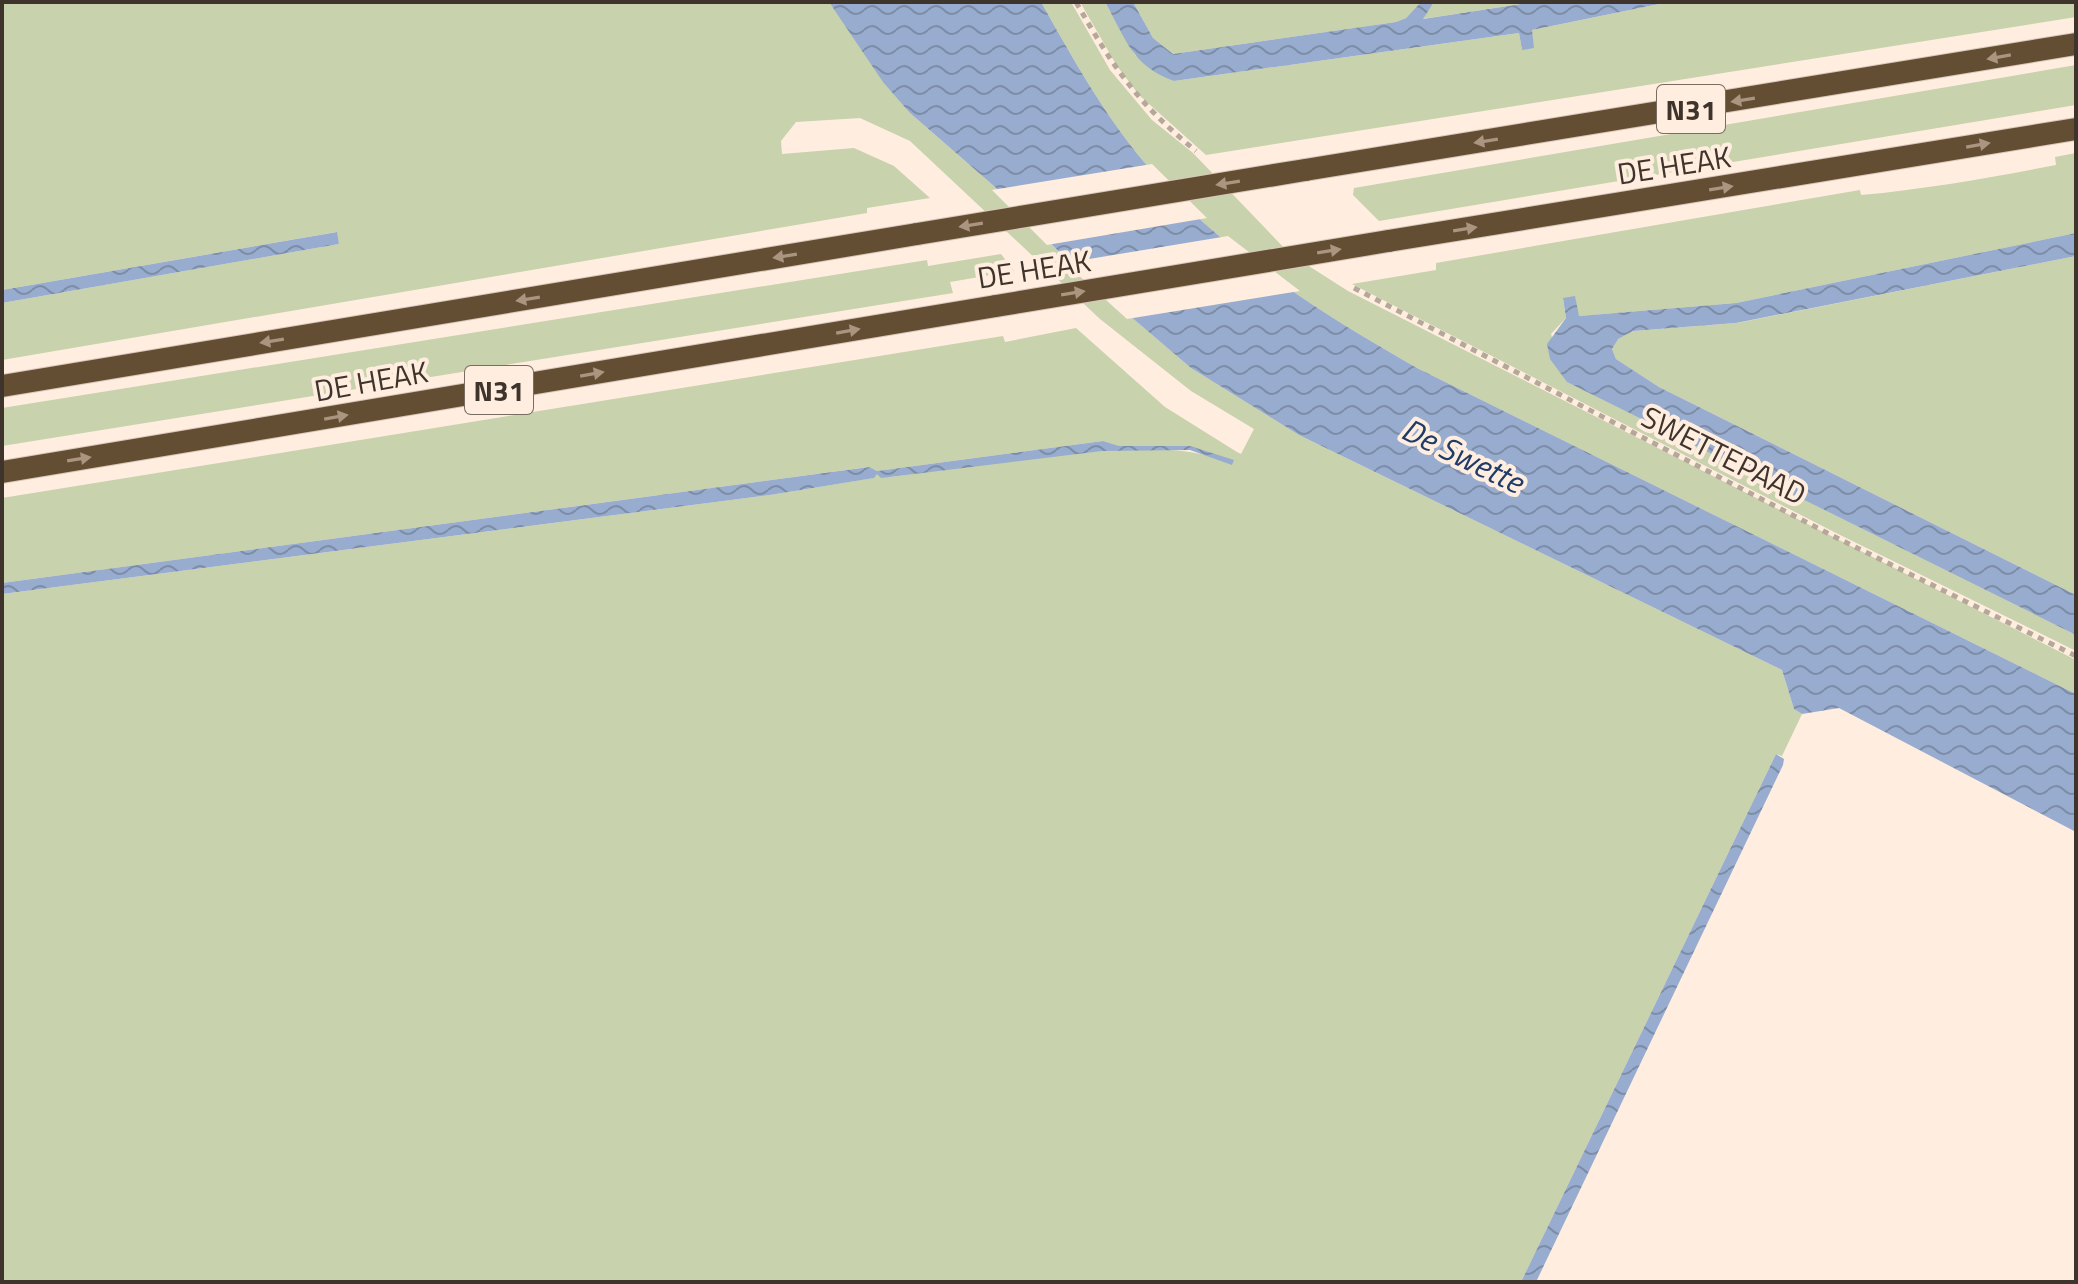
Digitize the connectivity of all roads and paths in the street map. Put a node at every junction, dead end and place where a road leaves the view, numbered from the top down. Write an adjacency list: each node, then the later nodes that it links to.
1 (1076, 2): 4 (path)
2 (2076, 44): 6 (highway, DE HEAK / N31, one-way to 6, bridge)
3 (2076, 129): 7 (highway, DE HEAK / N31, one-way to 3, bridge)
4 (1196, 151)
5 (1354, 288): 8 (path, SWETTEPAAD)
6 (2, 386)
7 (2, 472)
8 (2076, 656)

